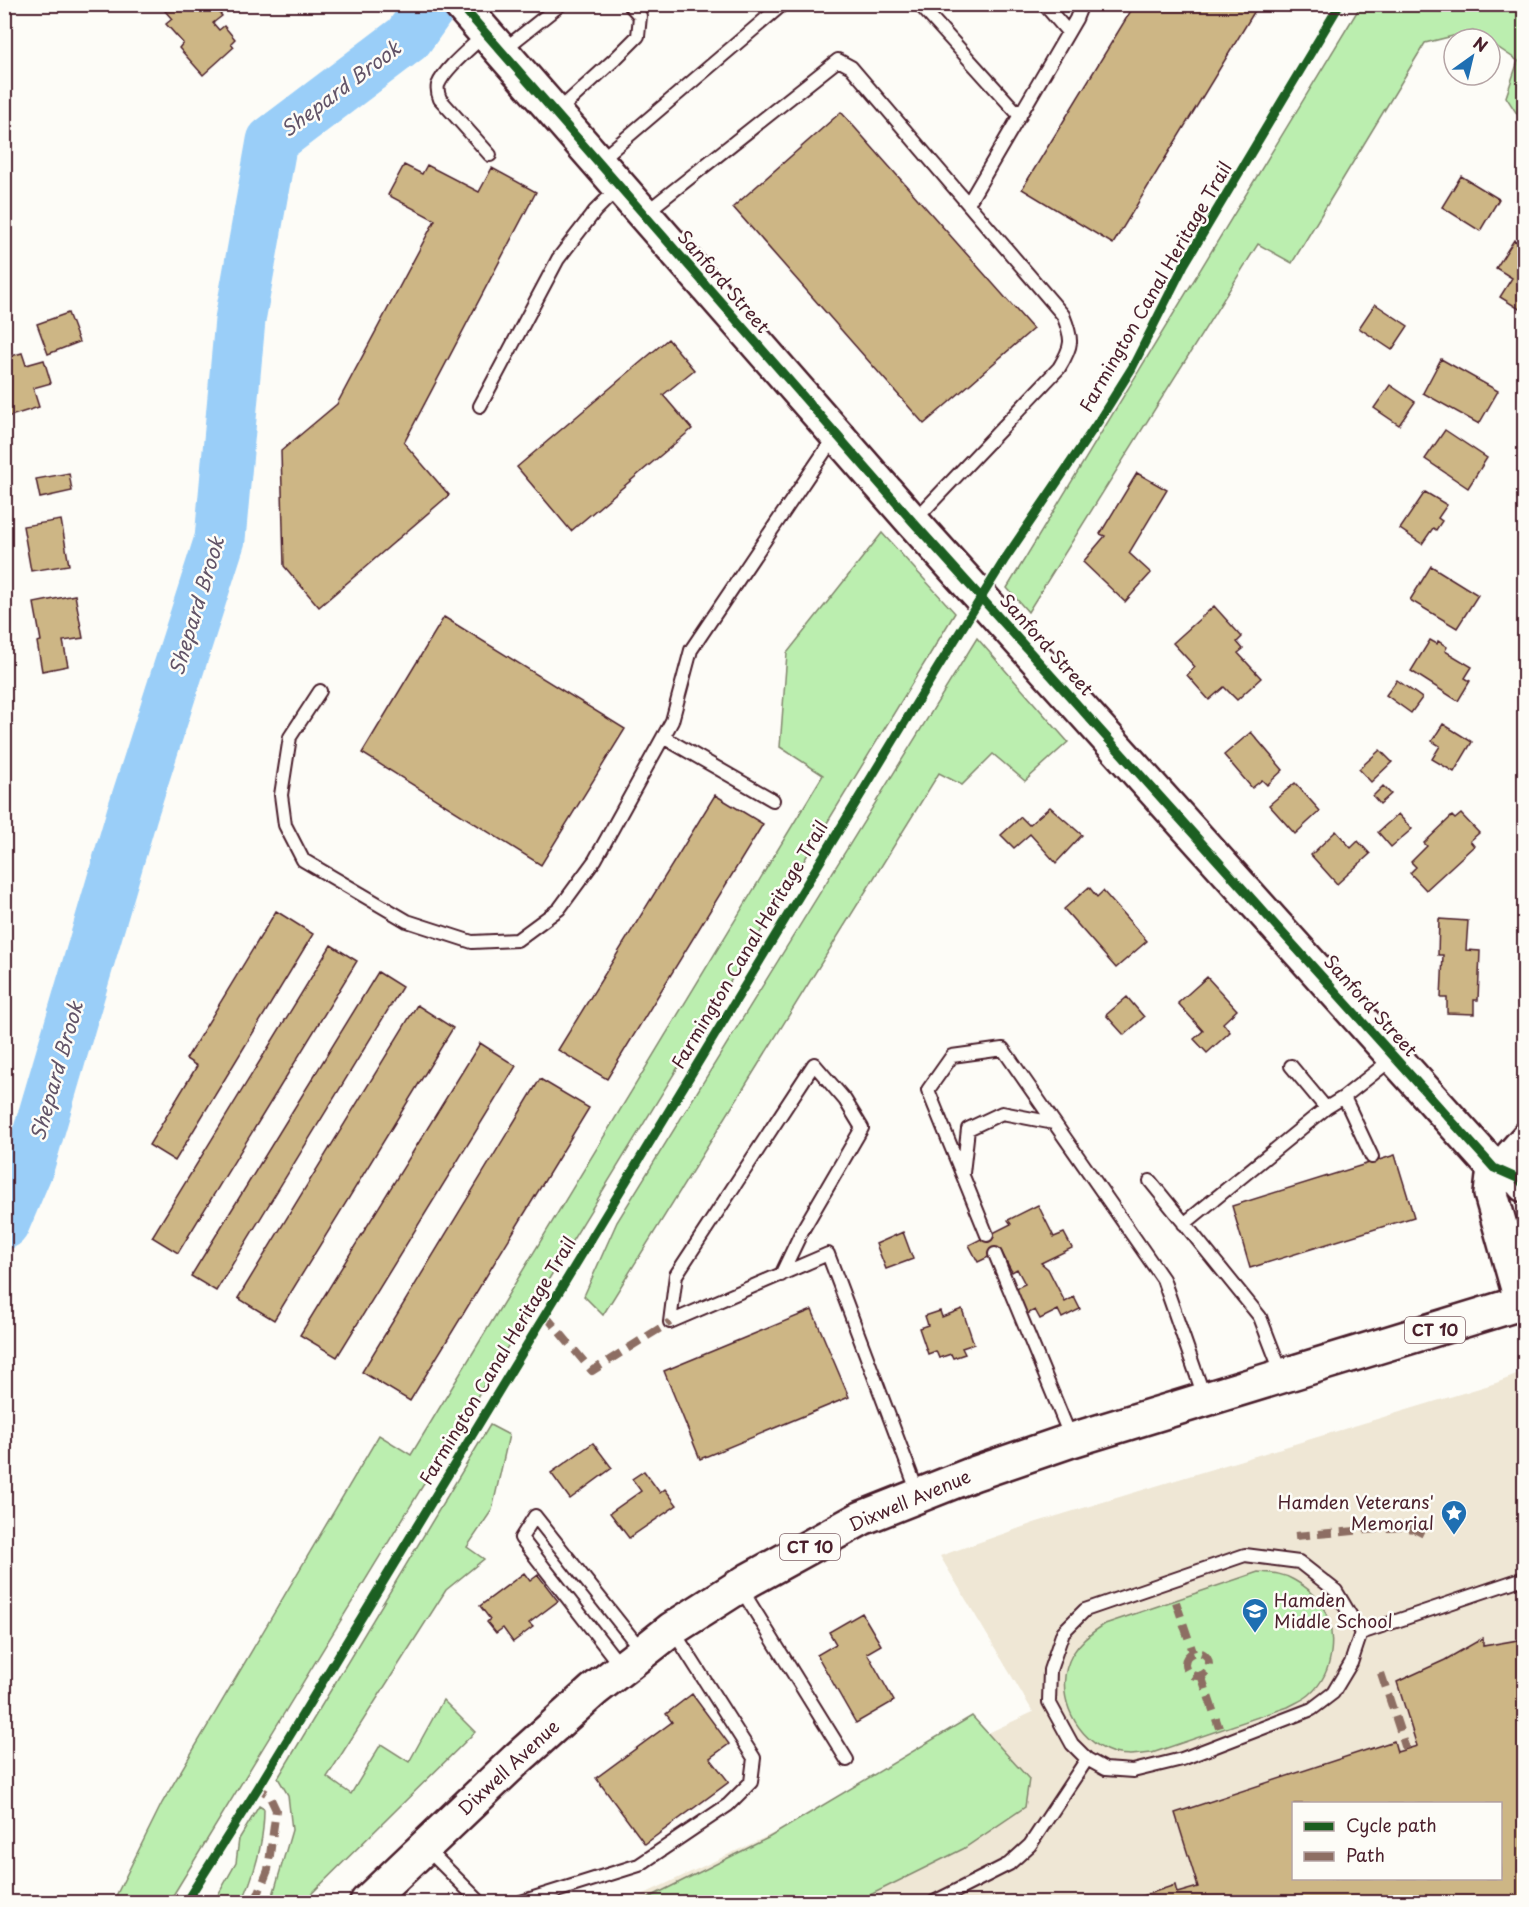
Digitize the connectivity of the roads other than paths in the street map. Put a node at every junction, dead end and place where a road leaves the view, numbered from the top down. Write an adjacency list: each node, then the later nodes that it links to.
1 (460, 4): 9 (street, Sanford Street)
2 (561, 4): 9 (lane)
3 (629, 4): 10 (lane)
4 (783, 4): 13 (lane)
5 (919, 4): 11 (lane)
6 (1044, 4): 8 (lane)
7 (1082, 4): 8 (lane)
8 (1068, 32): 11 (lane)
9 (493, 43): 10 (street, Sanford Street); 12 (lane)
10 (555, 114): 13 (street, Sanford Street)
11 (1020, 116): 15 (lane)
12 (490, 154)
13 (597, 162): 14 (street, Sanford Street)
14 (619, 187): 16 (street, Sanford Street); 17 (lane)
15 (968, 204): 16 (lane); 19 (lane)
16 (643, 215): 18 (street, Sanford Street)
17 (480, 406)
18 (836, 435): 19 (street, Sanford Street); 21 (lane)
19 (913, 522): 23 (street, Sanford Street)
20 (320, 691): 21 (lane)
21 (663, 737): 22 (lane)
22 (773, 800)
23 (1394, 1057): 25 (lane); 30 (street, Sanford Street)
24 (1291, 1066): 26 (lane)
25 (1344, 1097): 26 (lane); 29 (lane)
26 (1326, 1108): 34 (lane)
27 (1054, 1123): 31 (lane); 31 (lane); 40 (lane)
28 (1524, 1134): 30 (street)
29 (1372, 1156)
30 (1494, 1168): 33 (street, Sanford Street); 38 (street)
31 (963, 1175): 35 (lane)
32 (1150, 1181): 34 (lane)
33 (1524, 1185)
34 (1184, 1224): 39 (lane)
35 (987, 1235)
36 (995, 1254): 41 (lane)
37 (781, 1275): 37 (lane); 42 (lane)
38 (1524, 1306): 39 (street, Dixwell Avenue / CT 10)
39 (1282, 1376): 40 (street, Dixwell Avenue / CT 10)
40 (1205, 1400): 41 (street, Dixwell Avenue / CT 10)
41 (1072, 1440): 42 (street, Dixwell Avenue / CT 10)
42 (919, 1495): 44 (street, Dixwell Avenue / CT 10)
43 (1524, 1578): 46 (lane)
44 (740, 1586): 45 (street, Dixwell Avenue / CT 10); 49 (lane)
45 (672, 1629): 47 (street, Dixwell Avenue / CT 10); 53 (lane)
46 (1361, 1633): 48 (lane); 48 (lane)
47 (632, 1660): 47 (lane); 50 (street, Dixwell Avenue / CT 10)
48 (1087, 1759): 54 (lane)
49 (847, 1760)
50 (426, 1848): 51 (street, Dixwell Avenue / CT 10); 52 (lane)
51 (367, 1902)
52 (480, 1902)
53 (521, 1902)
54 (934, 1902)

